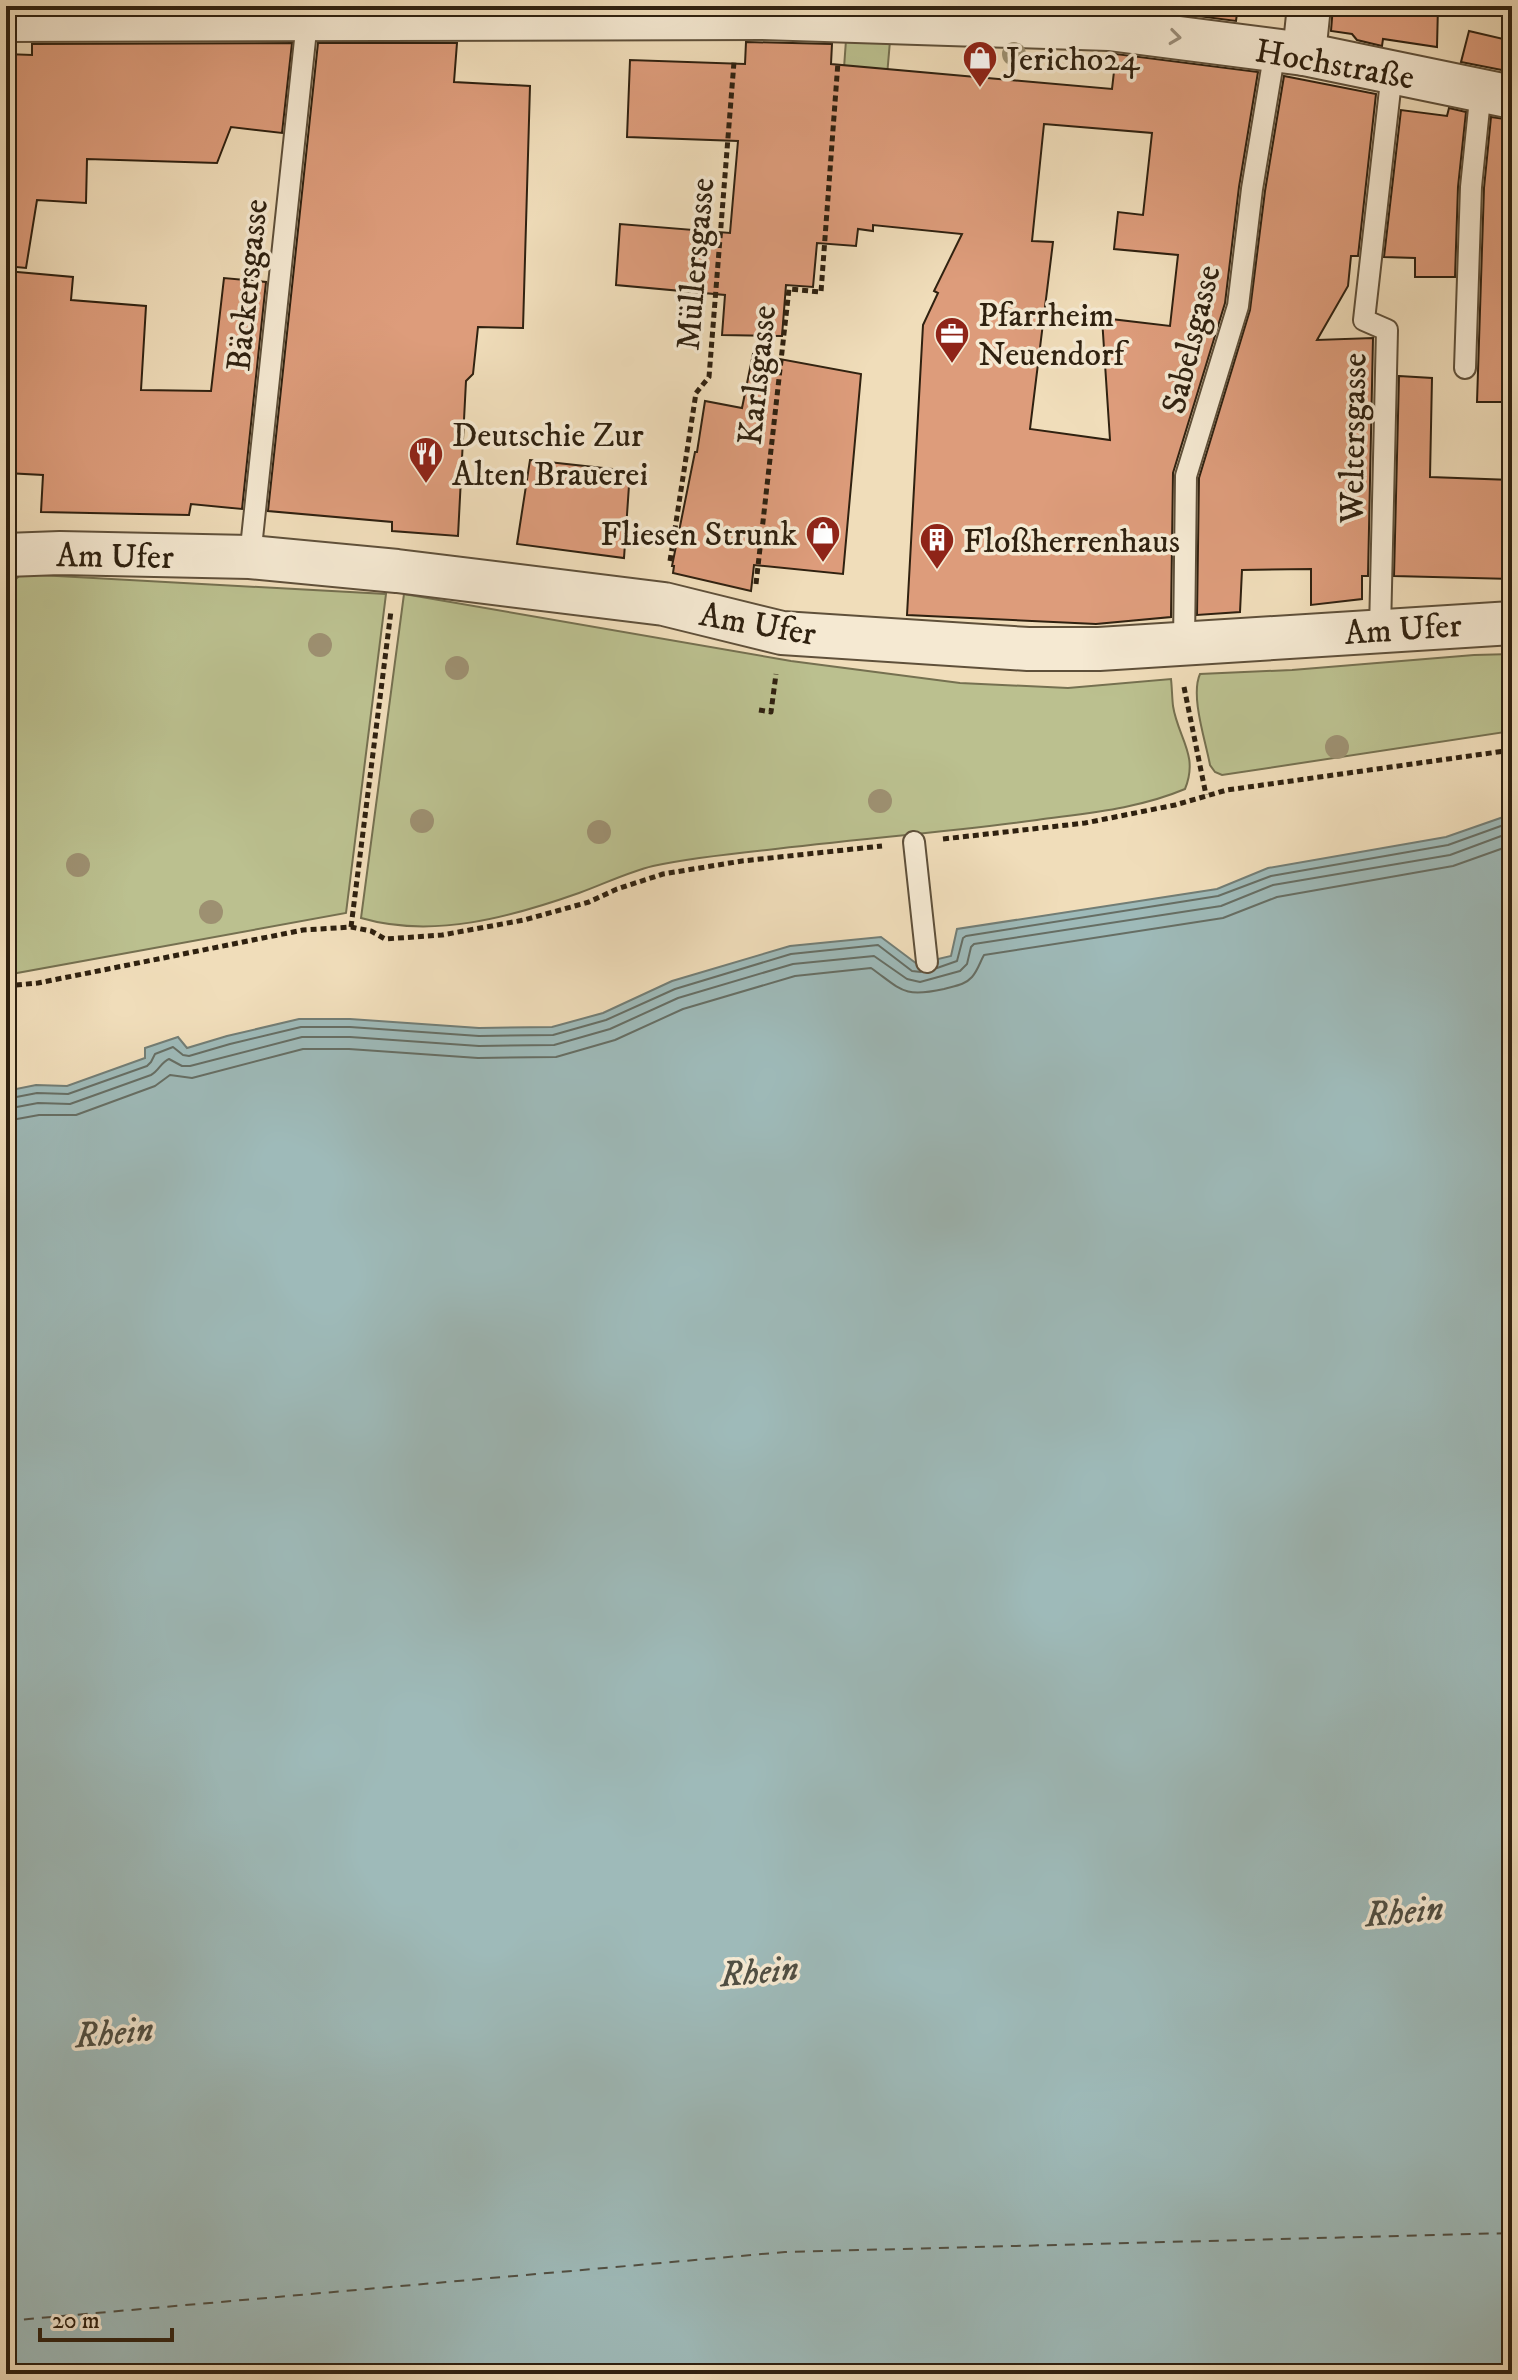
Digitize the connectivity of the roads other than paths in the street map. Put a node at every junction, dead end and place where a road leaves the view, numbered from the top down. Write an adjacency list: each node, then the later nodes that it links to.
1 (1309, 6): 4 (street)
2 (6, 20): 3 (street, Hochstraße)
3 (307, 21): 4 (street, Hochstraße, one-way to 4); 9 (lane, Bäckersgasse)
4 (1290, 52): 5 (street, Hochstraße); 12 (lane, Sabelsgasse)
5 (1392, 72): 6 (street, Hochstraße); 11 (lane, Weltersgasse)
6 (1496, 93): 7 (lane)
7 (1465, 368)
8 (6, 555): 9 (street, Am Ufer)
9 (250, 557): 12 (street, Am Ufer)
10 (1512, 623): 11 (street, Am Ufer)
11 (1380, 630): 12 (street, Am Ufer)
12 (1184, 644)
13 (914, 842): 14 (lane)
14 (927, 962)

